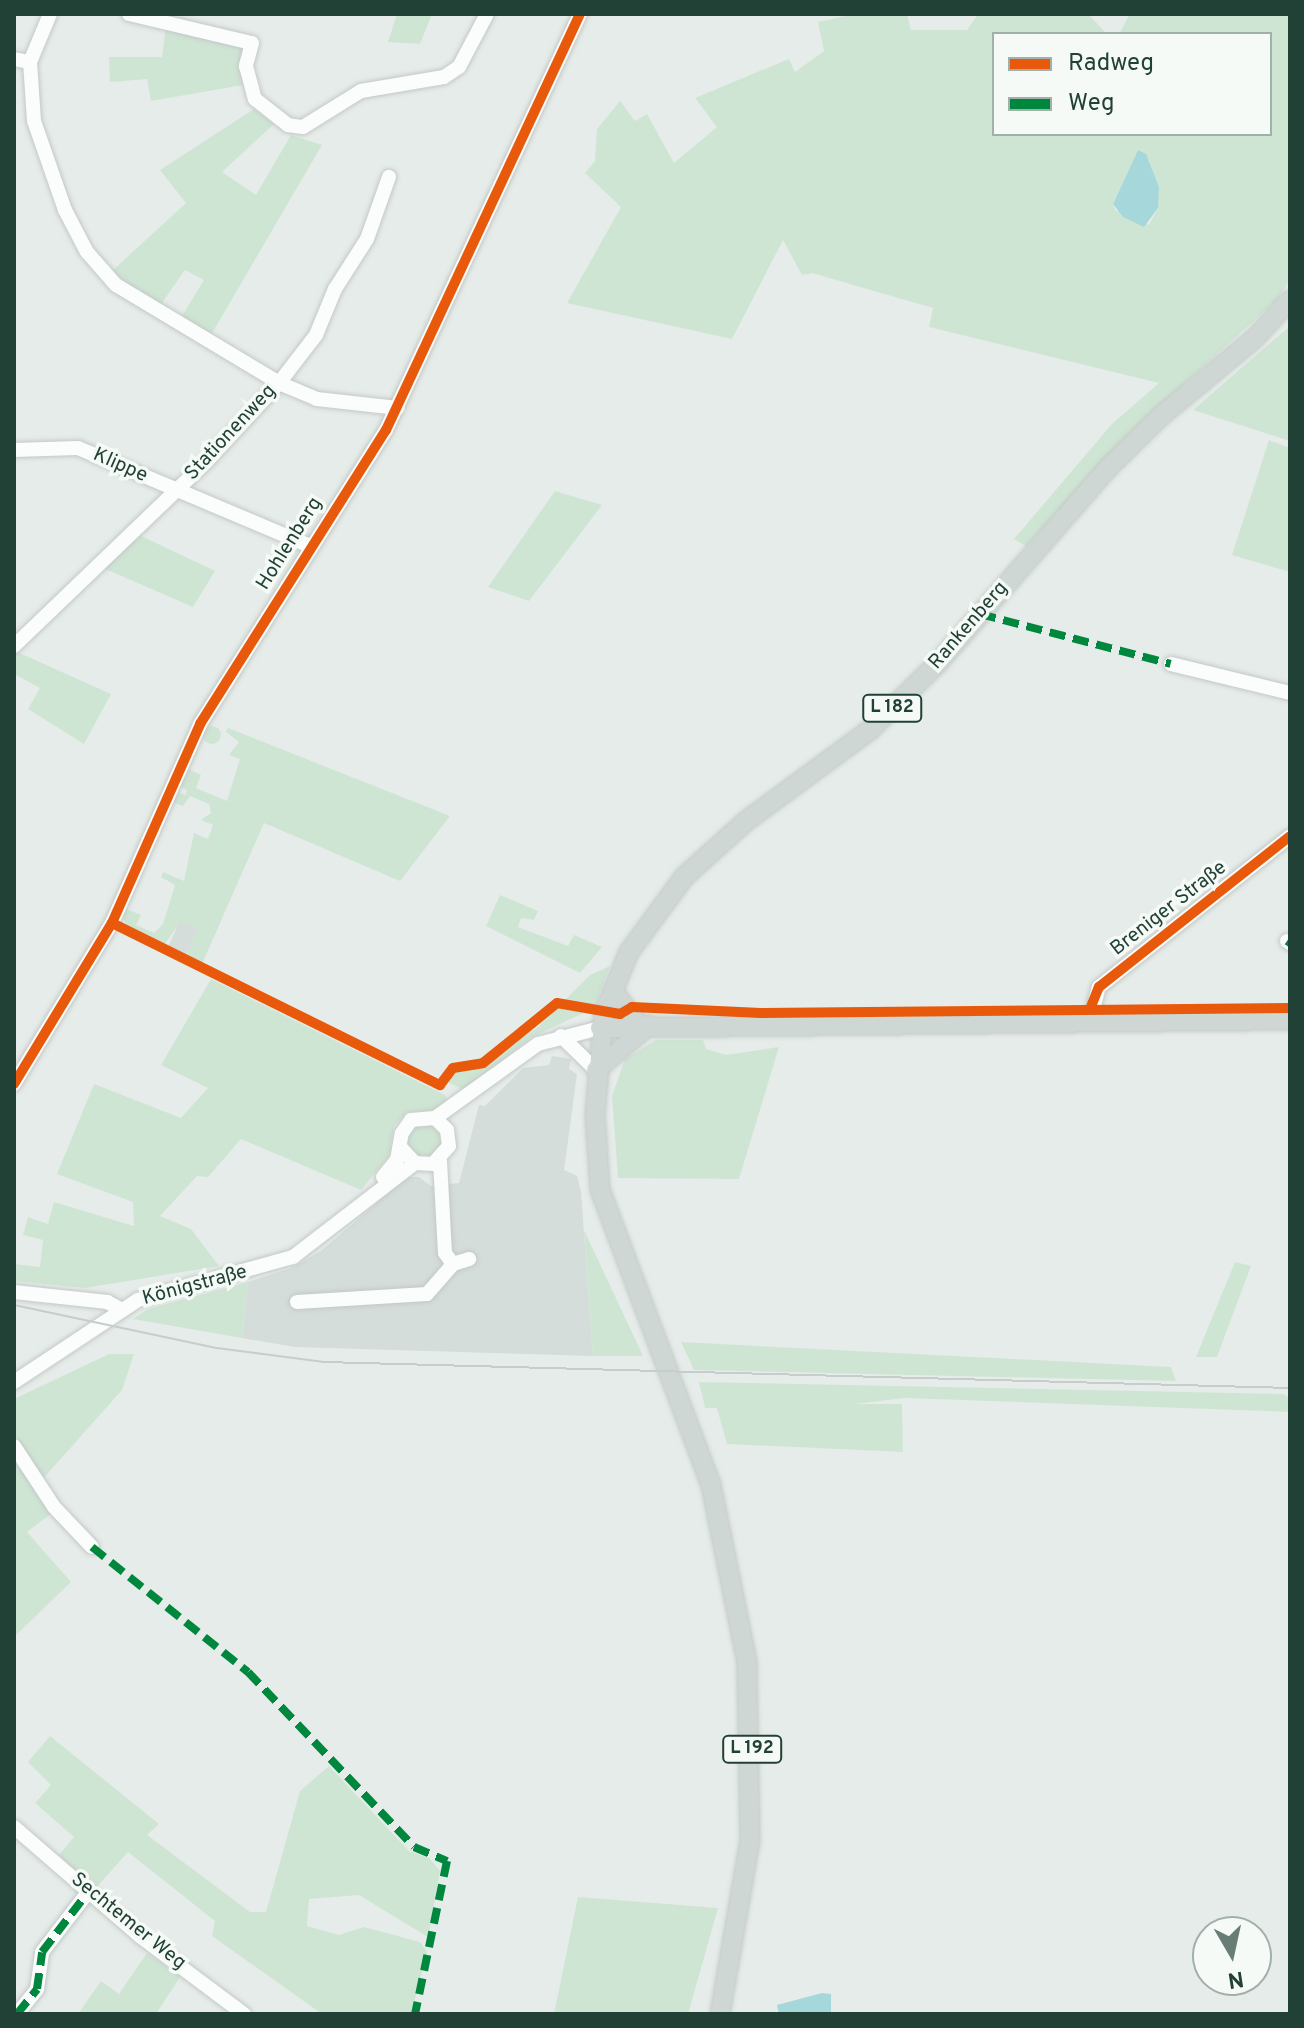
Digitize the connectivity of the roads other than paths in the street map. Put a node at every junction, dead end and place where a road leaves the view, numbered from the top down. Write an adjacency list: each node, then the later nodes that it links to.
1 (50, 14): 6 (street)
2 (129, 14): 3 (street)
3 (487, 14)
4 (580, 14): 10 (street, Hohlenberg)
5 (14, 59): 6 (street)
6 (30, 62): 9 (street)
7 (389, 177): 9 (street, Stationenweg)
8 (1290, 300): 18 (main road, Rankenberg / L 182)
9 (279, 383): 10 (street); 12 (street, Stationenweg)
10 (397, 408): 13 (street, Hohlenberg)
11 (14, 450): 12 (street, Klippe)
12 (176, 491): 13 (street, Klippe); 14 (street, Stationenweg)
13 (310, 546): 24 (street, Hohlenberg)
14 (14, 646)
15 (1171, 664): 16 (street)
16 (1290, 693)
17 (1290, 836): 20 (street, Breniger Straße)
18 (613, 991): 21 (main road); 22 (main road, Rankenberg / L 182)
19 (1290, 1020): 20 (main road)
20 (1090, 1022): 21 (main road)
21 (644, 1025): 22 (main road); 25 (main road)
22 (600, 1028): 23 (street, Königstraße); 25 (main road, L 192)
23 (561, 1036): 25 (street); 27 (street, Königstraße)
24 (19, 1063): 26 (street, Hohlenberg)
25 (596, 1070): 45 (main road, L 192)
26 (14, 1084)
27 (467, 1100): 28 (street, Königstraße); 29 (street, Königstraße)
28 (435, 1118): 29 (street); 30 (street, Königstraße)
29 (447, 1130): 31 (street, Königstraße)
30 (402, 1149): 31 (street); 32 (street, Königstraße)
31 (427, 1163): 32 (street, Königstraße); 34 (street)
32 (368, 1197): 37 (street, Königstraße)
33 (469, 1259): 34 (street)
34 (453, 1264): 36 (street)
35 (14, 1292): 37 (street)
36 (297, 1302)
37 (120, 1309): 38 (street, Königstraße)
38 (16, 1379)
39 (14, 1446): 40 (street)
40 (92, 1547)
41 (14, 1827): 42 (street, Sechtemer Weg)
42 (89, 1891): 43 (street); 44 (street, Sechtemer Weg)
43 (17, 2014)
44 (244, 2014)
45 (720, 2014)

